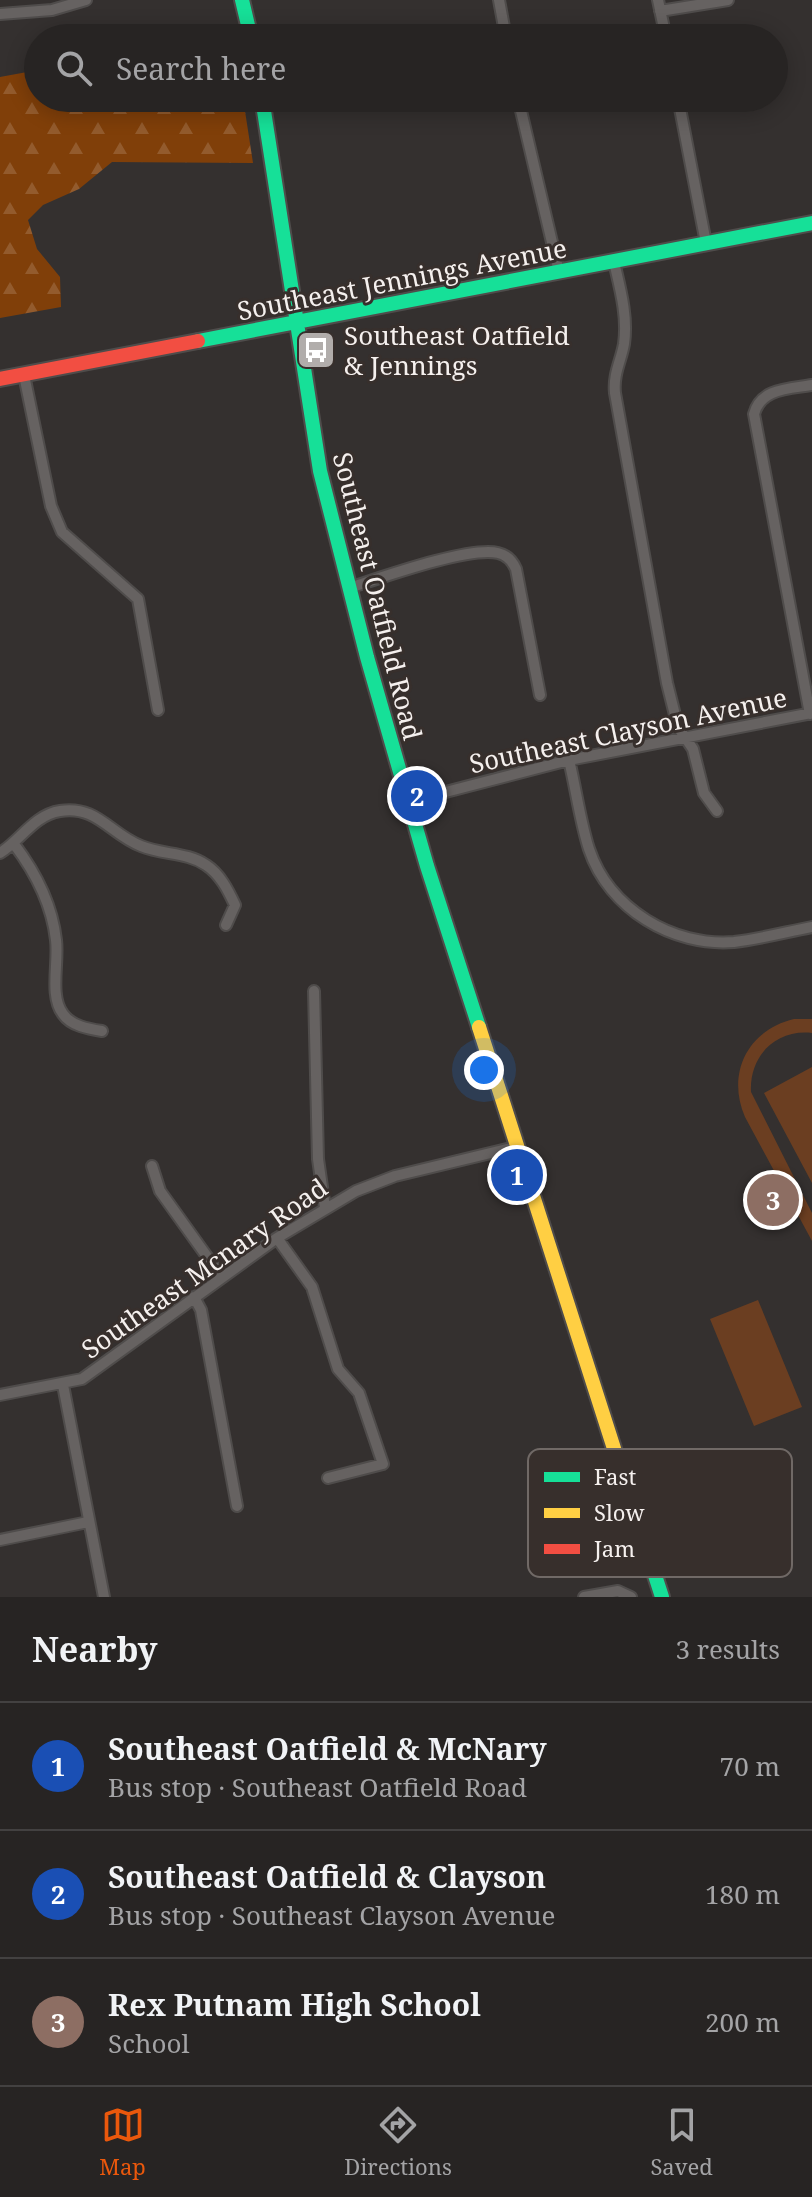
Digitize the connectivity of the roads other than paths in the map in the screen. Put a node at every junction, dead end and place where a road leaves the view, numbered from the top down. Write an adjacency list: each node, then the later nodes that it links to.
1 (86, 0): 6 (street)
2 (242, 0): 7 (main road)
3 (499, 0): 8 (street)
4 (728, 0): 5 (street)
5 (659, 6)
6 (0, 14)
7 (248, 24)
8 (503, 24)
9 (264, 112): 16 (main road, Southeast Oatfield Road)
10 (521, 112): 15 (street)
11 (681, 112): 13 (street)
12 (812, 223): 13 (main road, Southeast Jennings Avenue)
13 (706, 243): 14 (main road, Southeast Jennings Avenue)
14 (614, 262): 15 (main road, Southeast Jennings Avenue); 24 (street)
15 (559, 272): 16 (main road, Southeast Jennings Avenue)
16 (296, 324): 17 (main road, Southeast Jennings Avenue); 20 (main road, Southeast Oatfield Road)
17 (24, 375): 18 (main road, Southeast Jennings Avenue); 22 (street)
18 (0, 379)
19 (812, 385): 23 (street)
20 (349, 588): 21 (street); 26 (main road, Southeast Oatfield Road)
21 (540, 695)
22 (158, 710)
23 (811, 713): 24 (street, Southeast Clayson Avenue)
24 (685, 738): 25 (street, Southeast Clayson Avenue); 27 (street)
25 (569, 760): 26 (street, Southeast Clayson Avenue); 31 (street)
26 (407, 802): 34 (main road, Southeast Oatfield Road)
27 (717, 811)
28 (14, 844): 29 (street); 30 (street); 33 (street)
29 (0, 853)
30 (226, 925)
31 (812, 927)
32 (314, 991): 36 (street)
33 (102, 1031)
34 (522, 1157): 36 (street, Southeast Mcnary Road); 42 (main road, Southeast Oatfield Road)
35 (152, 1166): 38 (street)
36 (325, 1208): 37 (street, Southeast Mcnary Road)
37 (277, 1238): 38 (street, Southeast Mcnary Road); 43 (street)
38 (221, 1276): 39 (street, Southeast Mcnary Road)
39 (194, 1297): 40 (street, Southeast Mcnary Road); 44 (street)
40 (63, 1385): 41 (street, Southeast Mcnary Road); 45 (street)
41 (0, 1395)
42 (615, 1449)
43 (328, 1478)
44 (237, 1506)
45 (88, 1522): 46 (street); 48 (street)
46 (0, 1540)
47 (656, 1577): 51 (main road, Southeast Oatfield Road)
48 (104, 1597)
49 (584, 1597): 50 (street)
50 (631, 1597)
51 (662, 1597)

